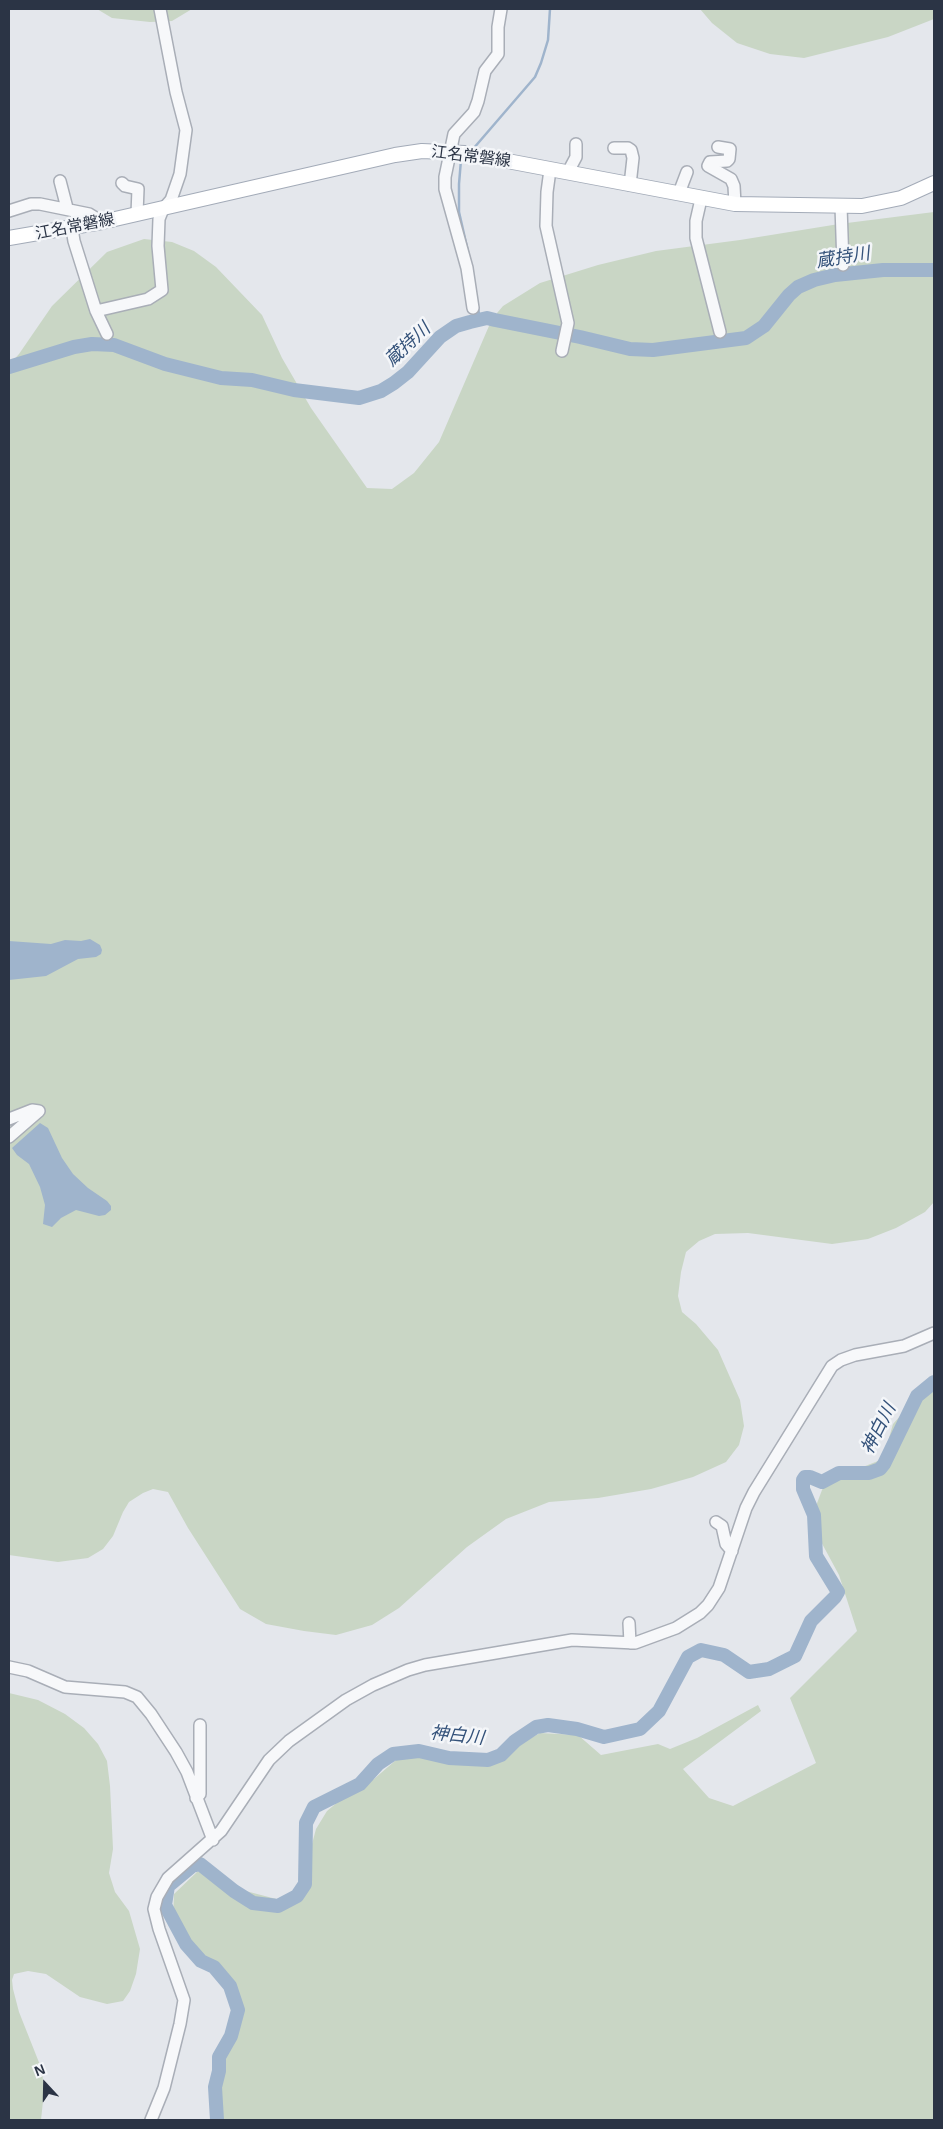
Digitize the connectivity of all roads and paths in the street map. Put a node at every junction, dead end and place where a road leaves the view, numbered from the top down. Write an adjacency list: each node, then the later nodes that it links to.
1 (160, 9): 19 (street)
2 (501, 9): 6 (street)
3 (576, 144): 8 (street)
4 (718, 147): 16 (street)
5 (614, 148): 13 (street)
6 (450, 153): 7 (main road, 江名常磐線); 19 (main road, 江名常磐線); 26 (street)
7 (550, 170): 8 (main road, 江名常磐線); 30 (street)
8 (568, 172): 13 (main road, 江名常磐線)
9 (687, 172): 14 (street)
10 (60, 181): 18 (street)
11 (122, 183): 21 (street)
12 (934, 183): 17 (main road, 江名常磐線)
13 (630, 185): 14 (main road, 江名常磐線)
14 (680, 193): 15 (main road, 江名常磐線)
15 (701, 199): 16 (main road, 江名常磐線); 28 (street)
16 (735, 204): 17 (main road, 江名常磐線)
17 (841, 206): 25 (street)
18 (67, 208): 20 (street); 22 (street)
19 (163, 209): 21 (main road, 江名常磐線); 27 (street)
20 (9, 211)
21 (137, 214): 22 (main road, 江名常磐線)
22 (102, 222): 23 (main road, 江名常磐線)
23 (72, 228): 24 (main road, 江名常磐線); 27 (street)
24 (9, 238)
25 (843, 265)
26 (473, 308)
27 (96, 311): 29 (street)
28 (720, 332)
29 (107, 334)
30 (562, 351)
31 (9, 1119): 32 (street)
32 (9, 1137)
33 (934, 1333): 35 (street)
34 (716, 1522): 35 (street)
35 (732, 1551): 37 (street)
36 (628, 1623): 37 (street)
37 (630, 1643): 41 (street)
38 (9, 1667): 40 (street)
39 (200, 1725): 40 (street)
40 (196, 1798): 41 (street)
41 (213, 1840): 42 (street)
42 (151, 2120)

